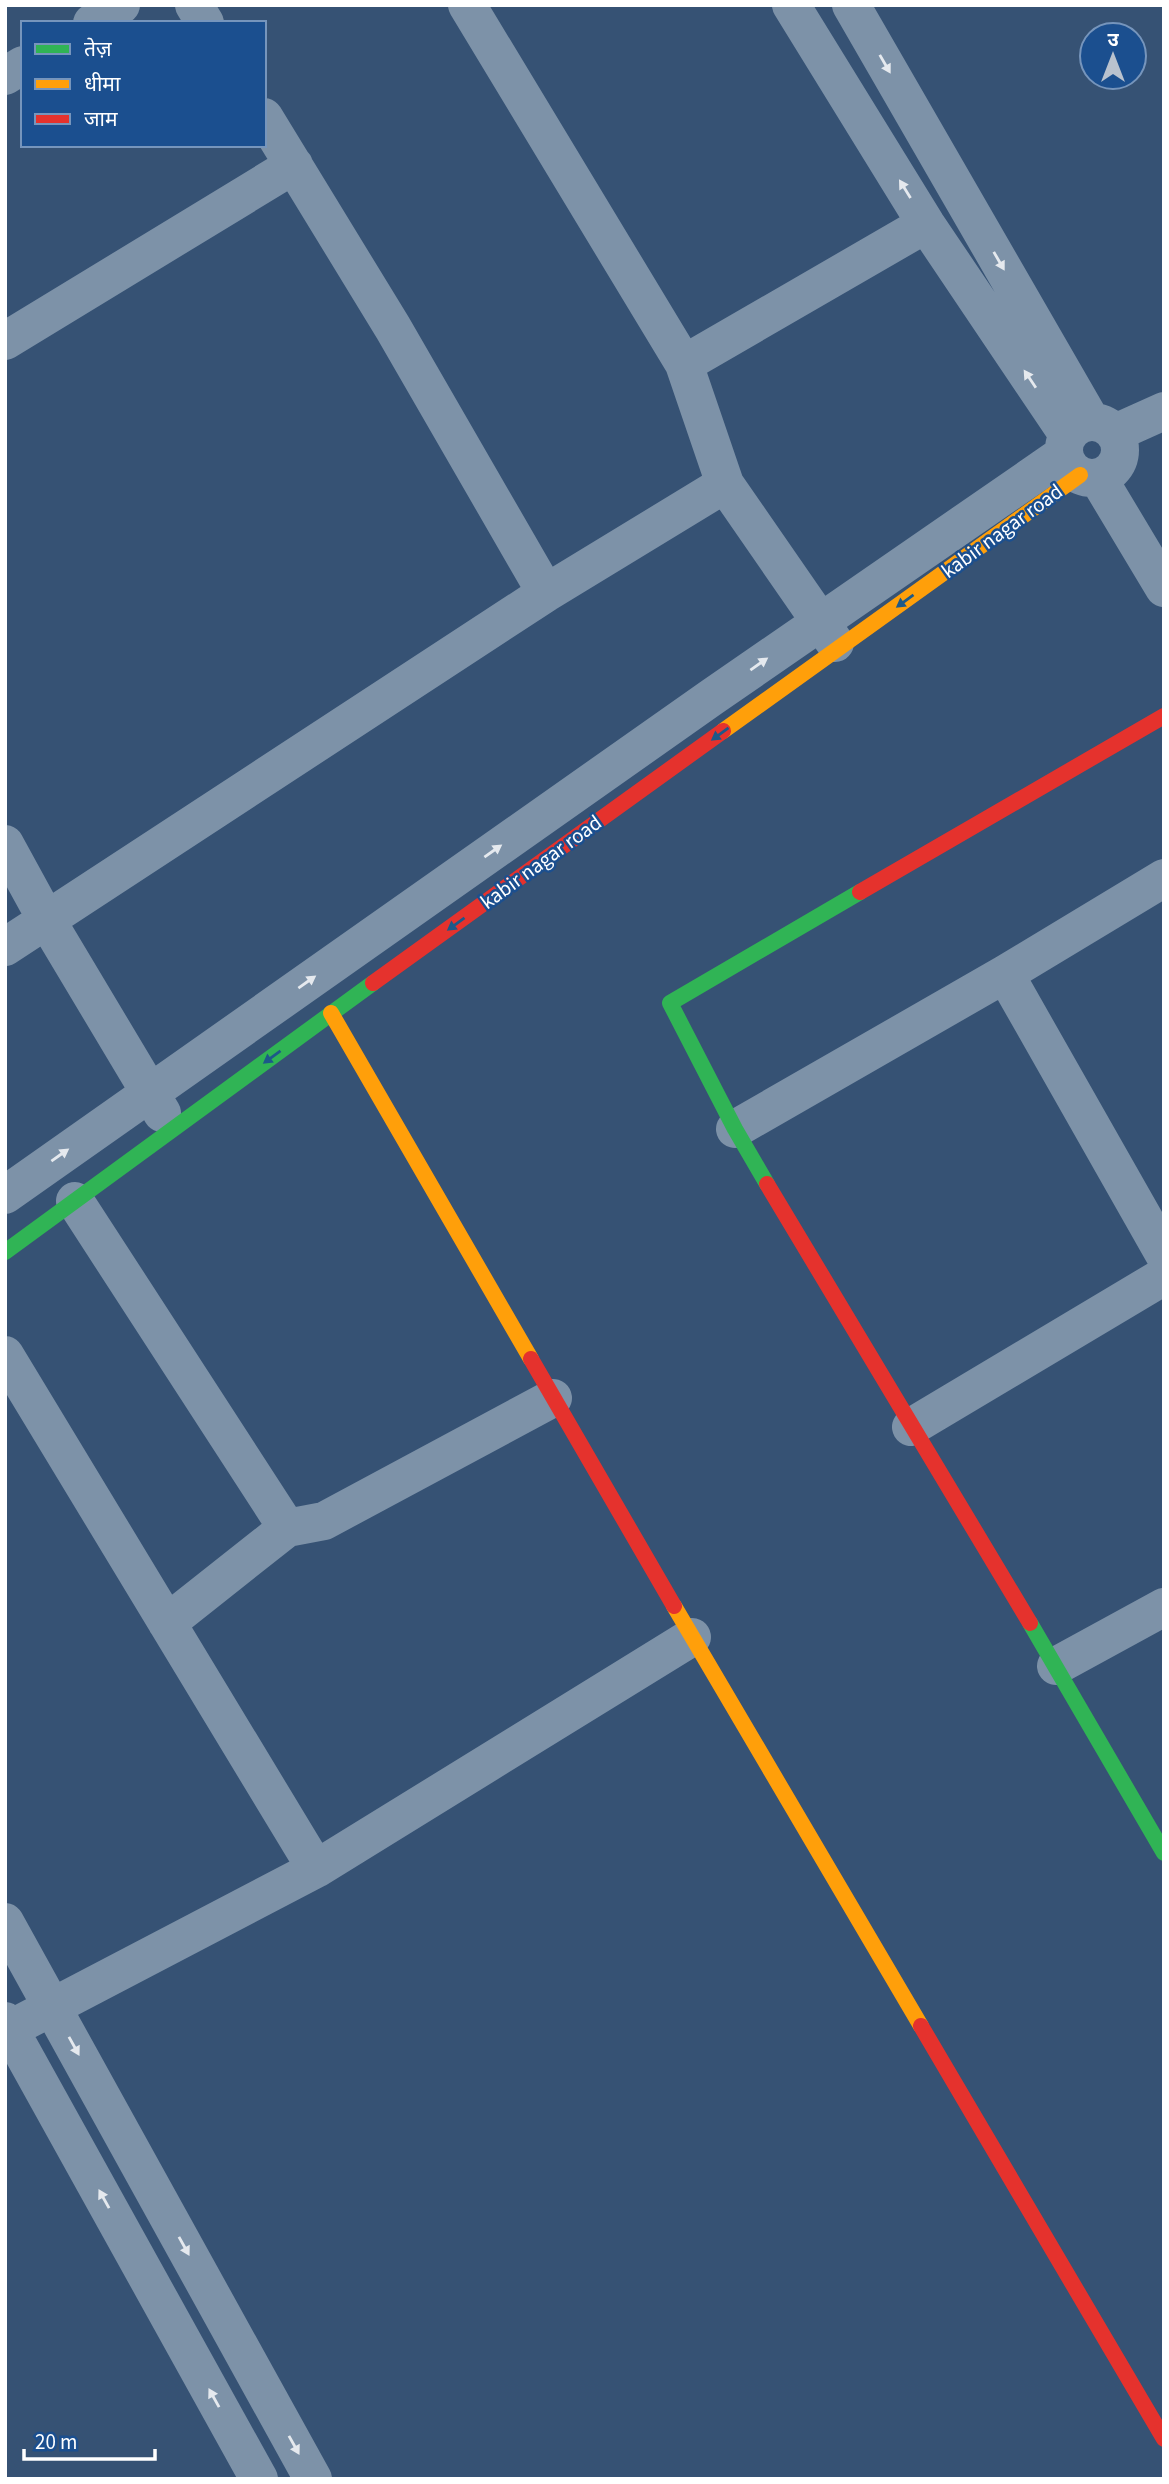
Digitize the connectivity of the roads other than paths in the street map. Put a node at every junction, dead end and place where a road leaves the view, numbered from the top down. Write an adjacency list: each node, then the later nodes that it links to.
1 (121, 5): 6 (street)
2 (194, 5): 7 (street)
3 (467, 5): 14 (street)
4 (791, 5): 12 (street, one-way to 4)
5 (851, 5): 16 (street, one-way to 16)
6 (95, 21)
7 (204, 21)
8 (21, 66): 9 (street)
9 (5, 76)
10 (266, 120): 11 (street)
11 (294, 165): 13 (street); 20 (street)
12 (926, 224): 14 (street); 16 (street, one-way to 12)
13 (5, 341)
14 (684, 364): 17 (street)
15 (1164, 411): 16 (street)
16 (1090, 452): 18 (street); 19 (street); 21 (street)
17 (724, 484): 20 (street); 21 (street)
18 (1164, 550)
19 (1164, 588)
20 (546, 593): 25 (street)
21 (830, 635): 28 (street, kabir nagar road, one-way to 28); 29 (street, one-way to 21)
22 (1164, 716): 30 (street)
23 (5, 844): 25 (street)
24 (1164, 878): 27 (street)
25 (46, 919): 26 (street); 29 (street)
26 (5, 947)
27 (1005, 974): 30 (street); 35 (street)
28 (331, 1013): 31 (street, kabir nagar road, one-way to 31); 38 (street)
29 (149, 1092): 31 (street); 32 (street, one-way to 29)
30 (736, 1129): 39 (street)
31 (172, 1130): 33 (street, kabir nagar road)
32 (5, 1195)
33 (75, 1200): 34 (street, kabir nagar road); 40 (street)
34 (5, 1252)
35 (1164, 1254)
36 (1164, 1276): 39 (street)
37 (5, 1355): 42 (street)
38 (553, 1398): 40 (street); 43 (street)
39 (911, 1427): 44 (street)
40 (287, 1528): 42 (street)
41 (1164, 1607): 44 (street)
42 (167, 1623): 46 (street)
43 (692, 1637): 46 (street); 50 (street)
44 (1056, 1666): 45 (street)
45 (1164, 1853)
46 (316, 1869): 48 (street)
47 (5, 1922): 48 (street)
48 (52, 2006): 49 (street); 52 (street, one-way to 52)
49 (7, 2025): 51 (street, one-way to 49)
50 (1164, 2440)
51 (259, 2479)
52 (313, 2479)

